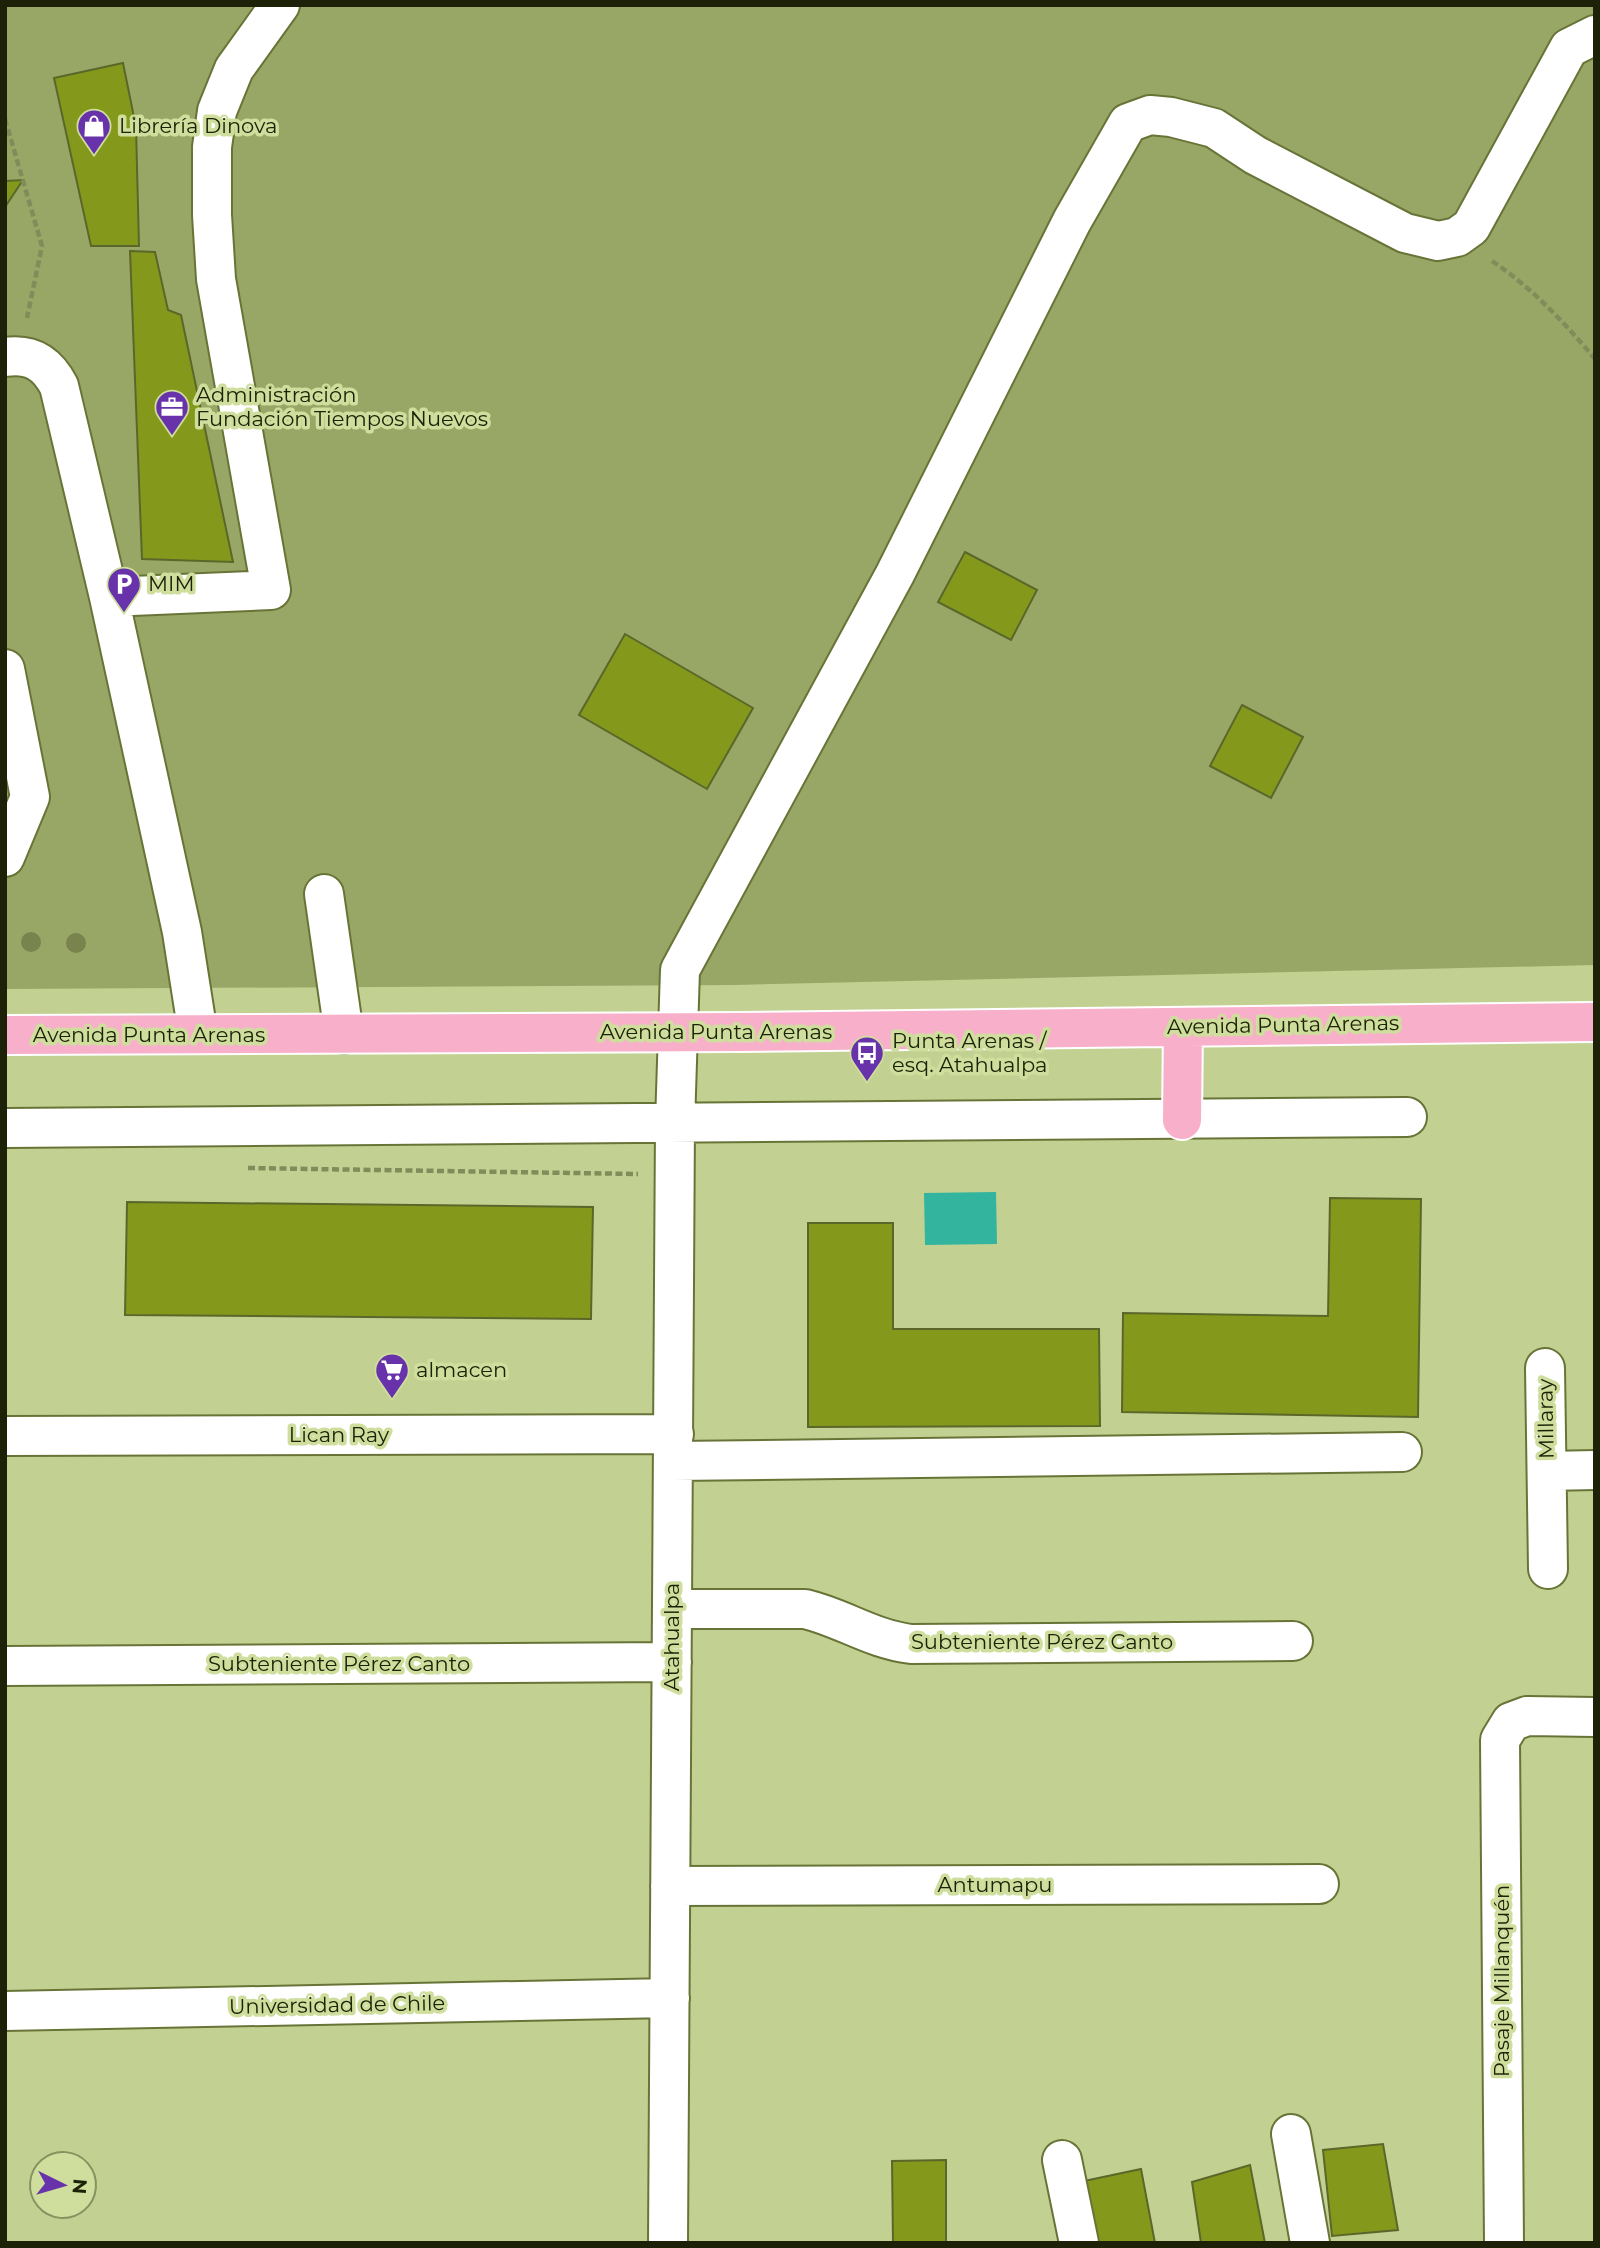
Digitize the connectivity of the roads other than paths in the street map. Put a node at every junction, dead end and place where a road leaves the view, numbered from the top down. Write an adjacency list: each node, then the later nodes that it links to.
1 (280, 5): 4 (street)
2 (1595, 35): 10 (street, Atahualpa)
3 (12, 356): 4 (street)
4 (108, 597): 11 (street)
5 (5, 669): 6 (street)
6 (5, 857)
7 (324, 894): 12 (street)
8 (1595, 1022): 9 (main road, Avenida Punta Arenas)
9 (1183, 1027): 10 (main road, Avenida Punta Arenas); 15 (main road)
10 (677, 1032): 12 (main road, Avenida Punta Arenas); 16 (street, Atahualpa)
11 (198, 1034): 12 (main road, Avenida Punta Arenas); 13 (main road, Avenida Punta Arenas)
12 (344, 1034)
13 (7, 1037)
14 (1407, 1117): 15 (street)
15 (1182, 1120): 16 (street)
16 (674, 1123): 17 (street); 20 (street, Atahualpa)
17 (5, 1128)
18 (1545, 1368): 23 (street, Millaray)
19 (5, 1436): 20 (street, Lican Ray)
20 (674, 1448): 21 (street, Lican Ray); 25 (street, Atahualpa)
21 (1402, 1452)
22 (1595, 1470): 23 (street, Millaray)
23 (1547, 1471): 24 (street, Millaray)
24 (1548, 1569)
25 (672, 1609): 26 (street, Subteniente Pérez Canto); 27 (street, Atahualpa)
26 (1293, 1641)
27 (672, 1662): 28 (street, Subteniente Pérez Canto); 31 (street, Atahualpa)
28 (5, 1667)
29 (1595, 1717): 39 (street, Pasaje Millanquén)
30 (1319, 1884): 31 (street, Antumapu)
31 (670, 1886): 32 (street, Atahualpa)
32 (670, 1998): 33 (street, Universidad de Chile); 36 (street, Atahualpa)
33 (5, 2011)
34 (1292, 2134): 38 (street)
35 (1062, 2160): 37 (street)
36 (668, 2243)
37 (1079, 2243)
38 (1310, 2243)
39 (1504, 2243)

